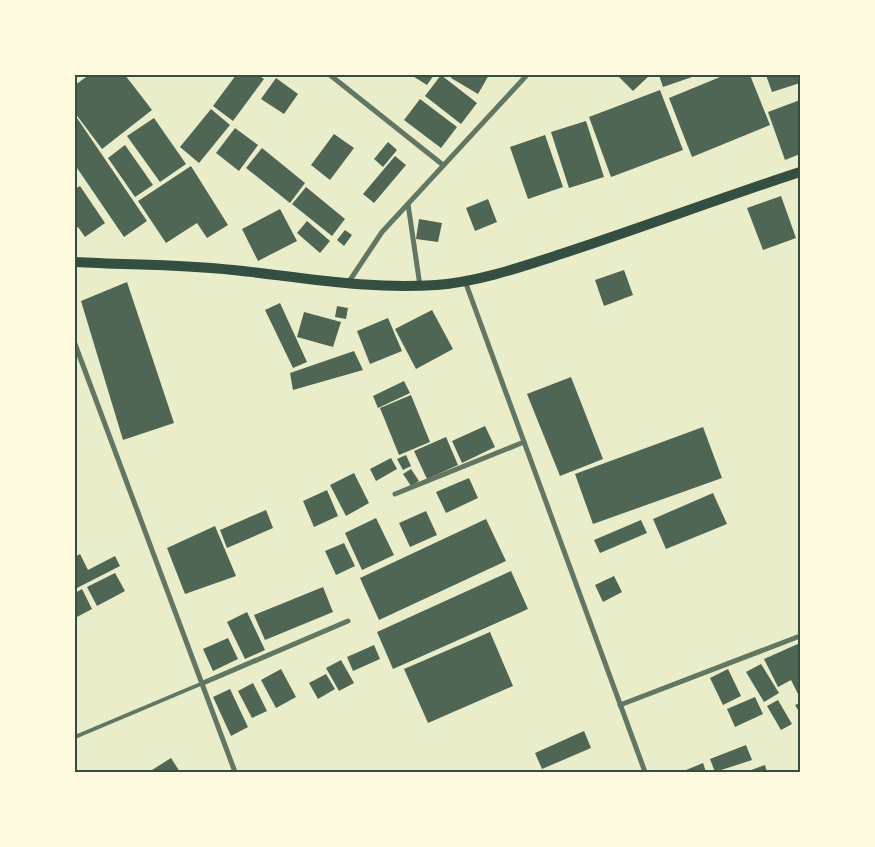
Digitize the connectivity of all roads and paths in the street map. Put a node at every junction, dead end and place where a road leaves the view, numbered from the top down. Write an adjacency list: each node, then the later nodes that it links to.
1 (330, 75): 3 (street)
2 (527, 75): 3 (street)
3 (443, 165): 5 (street)
4 (800, 172): 7 (main road)
5 (408, 204): 8 (street); 9 (street)
6 (75, 262): 8 (main road)
7 (465, 281): 9 (main road); 11 (street)
8 (348, 283): 9 (main road)
9 (420, 286)
10 (75, 344): 15 (street)
11 (524, 442): 12 (street); 16 (street)
12 (394, 494)
13 (348, 621): 15 (street)
14 (800, 636): 16 (street)
15 (204, 683): 17 (lane); 18 (street)
16 (620, 705): 19 (street)
17 (75, 738)
18 (236, 772)
19 (645, 772)

